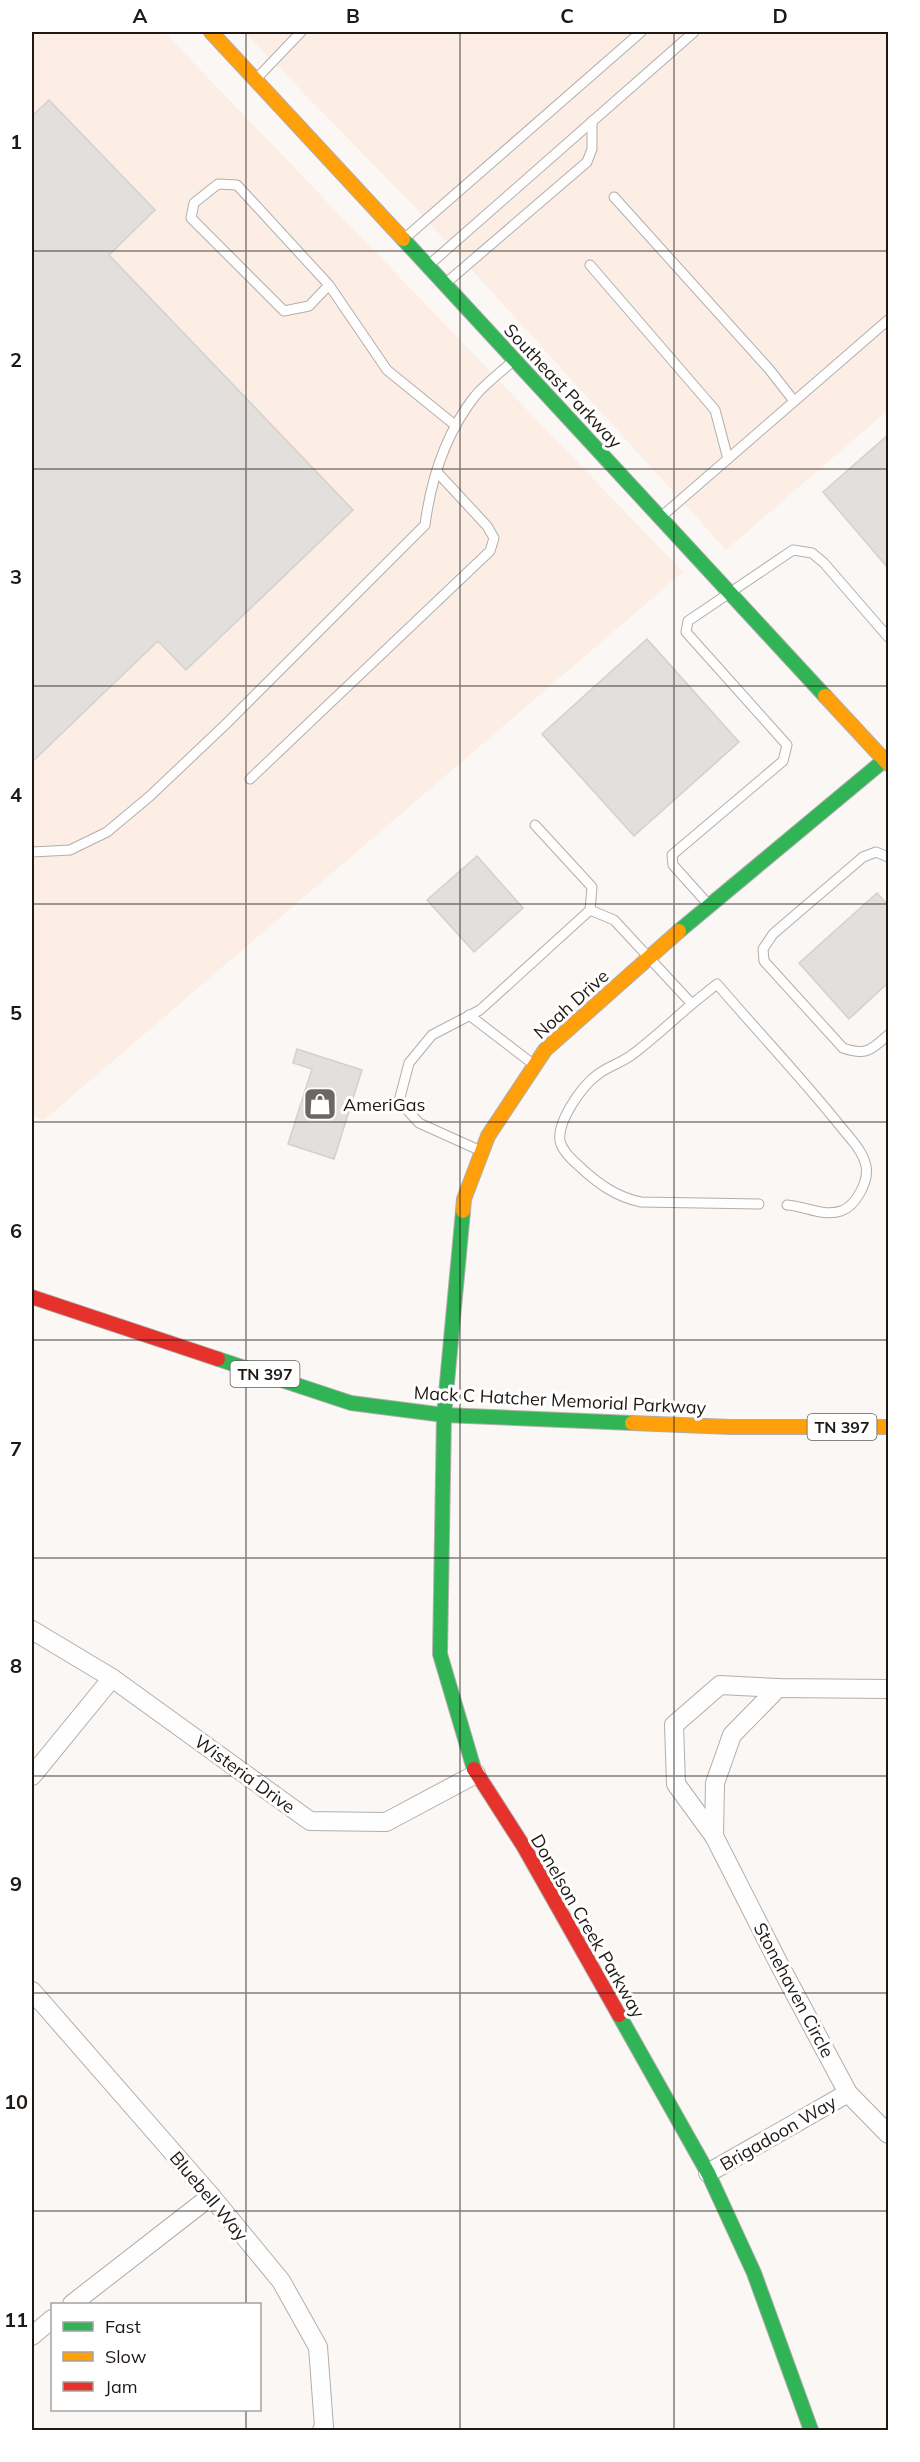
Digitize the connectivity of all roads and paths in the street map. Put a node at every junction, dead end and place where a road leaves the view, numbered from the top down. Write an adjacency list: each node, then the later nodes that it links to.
1 (211, 32): 5 (street, Southeast Parkway)
2 (301, 32): 5 (lane)
3 (641, 32): 8 (lane)
4 (694, 32): 6 (lane)
5 (255, 79): 8 (street, Southeast Parkway)
6 (592, 121): 10 (lane); 11 (lane)
7 (614, 197): 15 (lane)
8 (404, 240): 10 (street, Southeast Parkway)
9 (590, 265): 17 (lane)
10 (428, 266): 11 (street, Southeast Parkway)
11 (445, 284): 14 (street, Southeast Parkway)
12 (329, 285): 12 (lane); 16 (lane)
13 (888, 320): 15 (lane)
14 (514, 360): 16 (lane); 19 (street, Southeast Parkway)
15 (794, 401): 17 (lane)
16 (456, 426): 18 (lane)
17 (728, 459): 19 (lane)
18 (437, 472): 23 (lane); 25 (lane)
19 (660, 518): 20 (street, Southeast Parkway)
20 (729, 592): 21 (lane); 22 (street, Southeast Parkway); 27 (lane)
21 (888, 636)
22 (887, 760): 27 (street, Noah Drive)
23 (250, 779)
24 (535, 825): 28 (lane)
25 (32, 852)
26 (888, 857): 32 (lane)
27 (710, 906): 29 (street, Noah Drive)
28 (590, 910): 29 (lane); 31 (lane)
29 (650, 957): 30 (lane); 33 (street, Noah Drive)
30 (692, 1004): 35 (lane); 36 (lane)
31 (469, 1016): 33 (lane); 34 (lane)
32 (888, 1035)
33 (535, 1065): 34 (street, Noah Drive)
34 (482, 1152): 38 (street, Noah Drive)
35 (759, 1204)
36 (787, 1205)
37 (32, 1297): 38 (street, Mack C Hatcher Memorial Parkway / TN 397)
38 (444, 1415): 39 (street, Mack C Hatcher Memorial Parkway / TN 397); 44 (street, Donelson Creek Parkway)
39 (888, 1428)
40 (32, 1630): 41 (street, Wisteria Drive)
41 (112, 1678): 44 (street, Wisteria Drive); 45 (street)
42 (778, 1688): 43 (street, Stonehaven Circle); 46 (street, Stonehaven Circle); 46 (street, Stonehaven Circle)
43 (888, 1689)
44 (476, 1774): 50 (street, Donelson Creek Parkway)
45 (32, 1776)
46 (714, 1836): 48 (street, Stonehaven Circle)
47 (32, 1991): 51 (street, Bluebell Way)
48 (848, 2093): 49 (street, Stonehaven Circle); 50 (street, Brigadoon Way)
49 (888, 2134)
50 (708, 2174): 56 (street, Donelson Creek Parkway)
51 (211, 2196): 52 (street); 55 (street, Bluebell Way)
52 (73, 2303)
53 (51, 2320): 54 (street)
54 (32, 2336)
55 (322, 2430)
56 (811, 2430)

